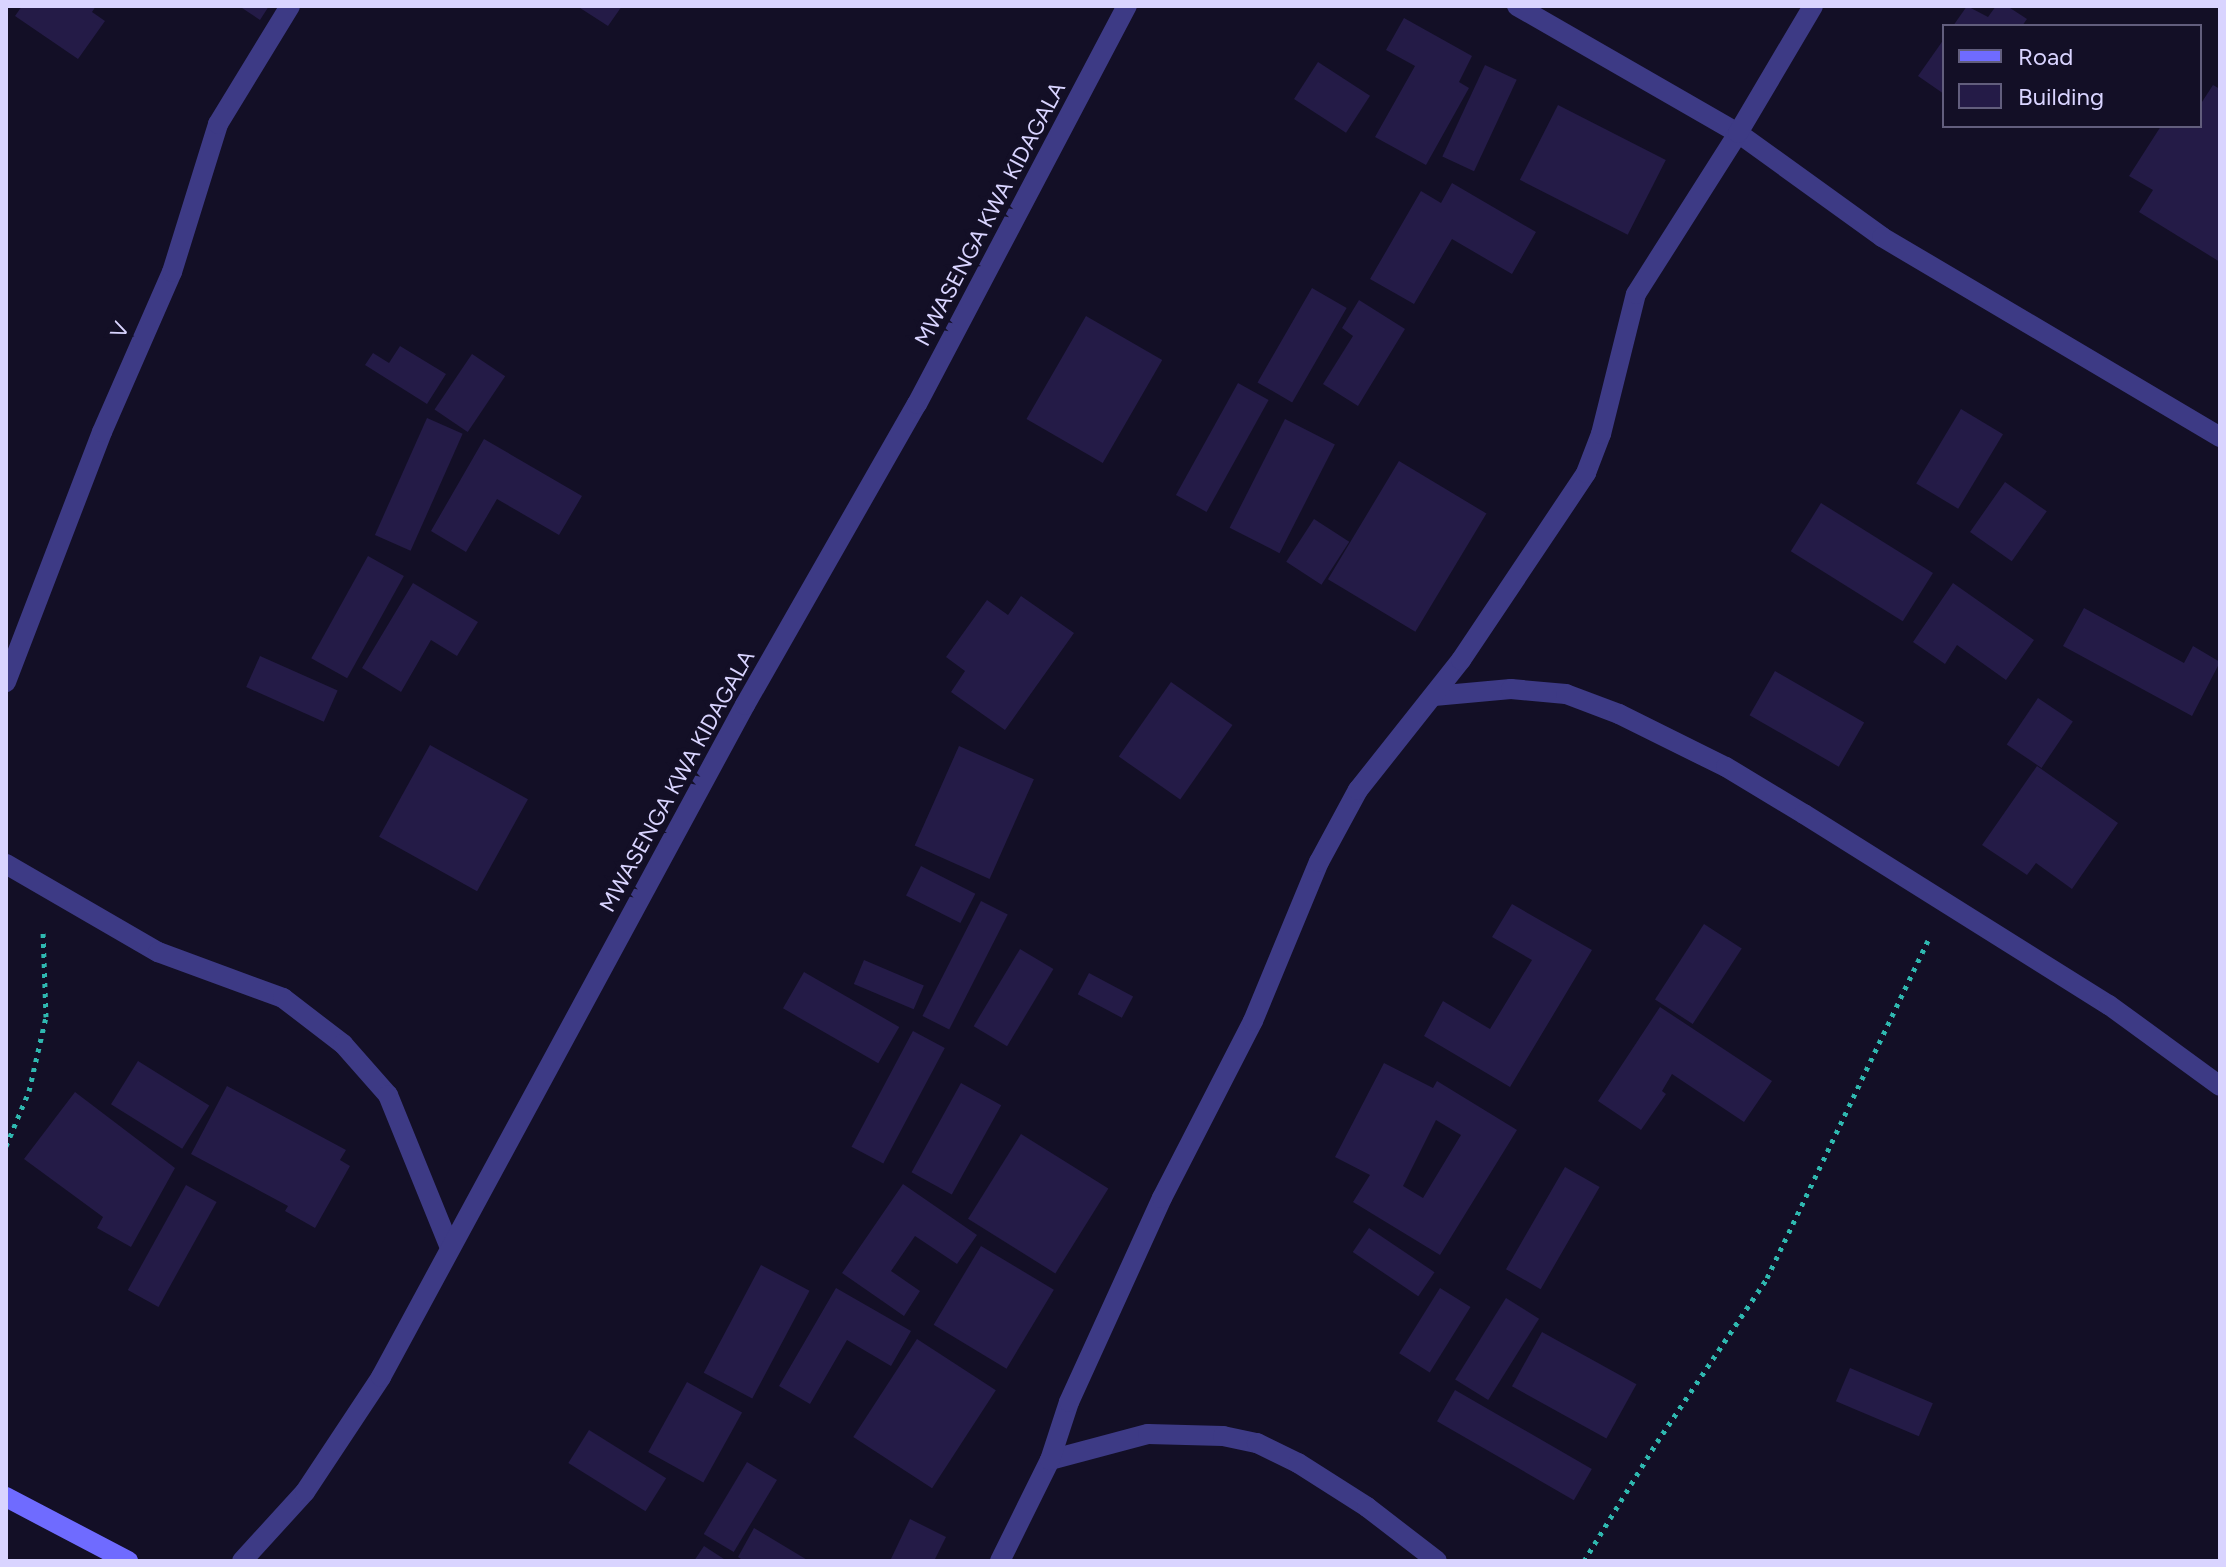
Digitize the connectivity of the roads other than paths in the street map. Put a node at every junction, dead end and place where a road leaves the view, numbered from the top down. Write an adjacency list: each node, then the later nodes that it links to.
1 (290, 6): 7 (street, V)
2 (1127, 6): 11 (street, MWASENGA KWA KIDAGALA)
3 (1517, 6): 5 (street)
4 (1813, 6): 5 (street)
5 (1738, 133): 6 (street); 8 (street)
6 (2220, 437)
7 (6, 682)
8 (1434, 696): 10 (street); 12 (street)
9 (6, 864): 11 (street)
10 (2220, 1086)
11 (450, 1248): 15 (street, MWASENGA KWA KIDAGALA)
12 (1050, 1460): 16 (street); 17 (street)
13 (6, 1497): 14 (main road)
14 (128, 1561)
15 (242, 1561)
16 (1000, 1561)
17 (1437, 1561)

